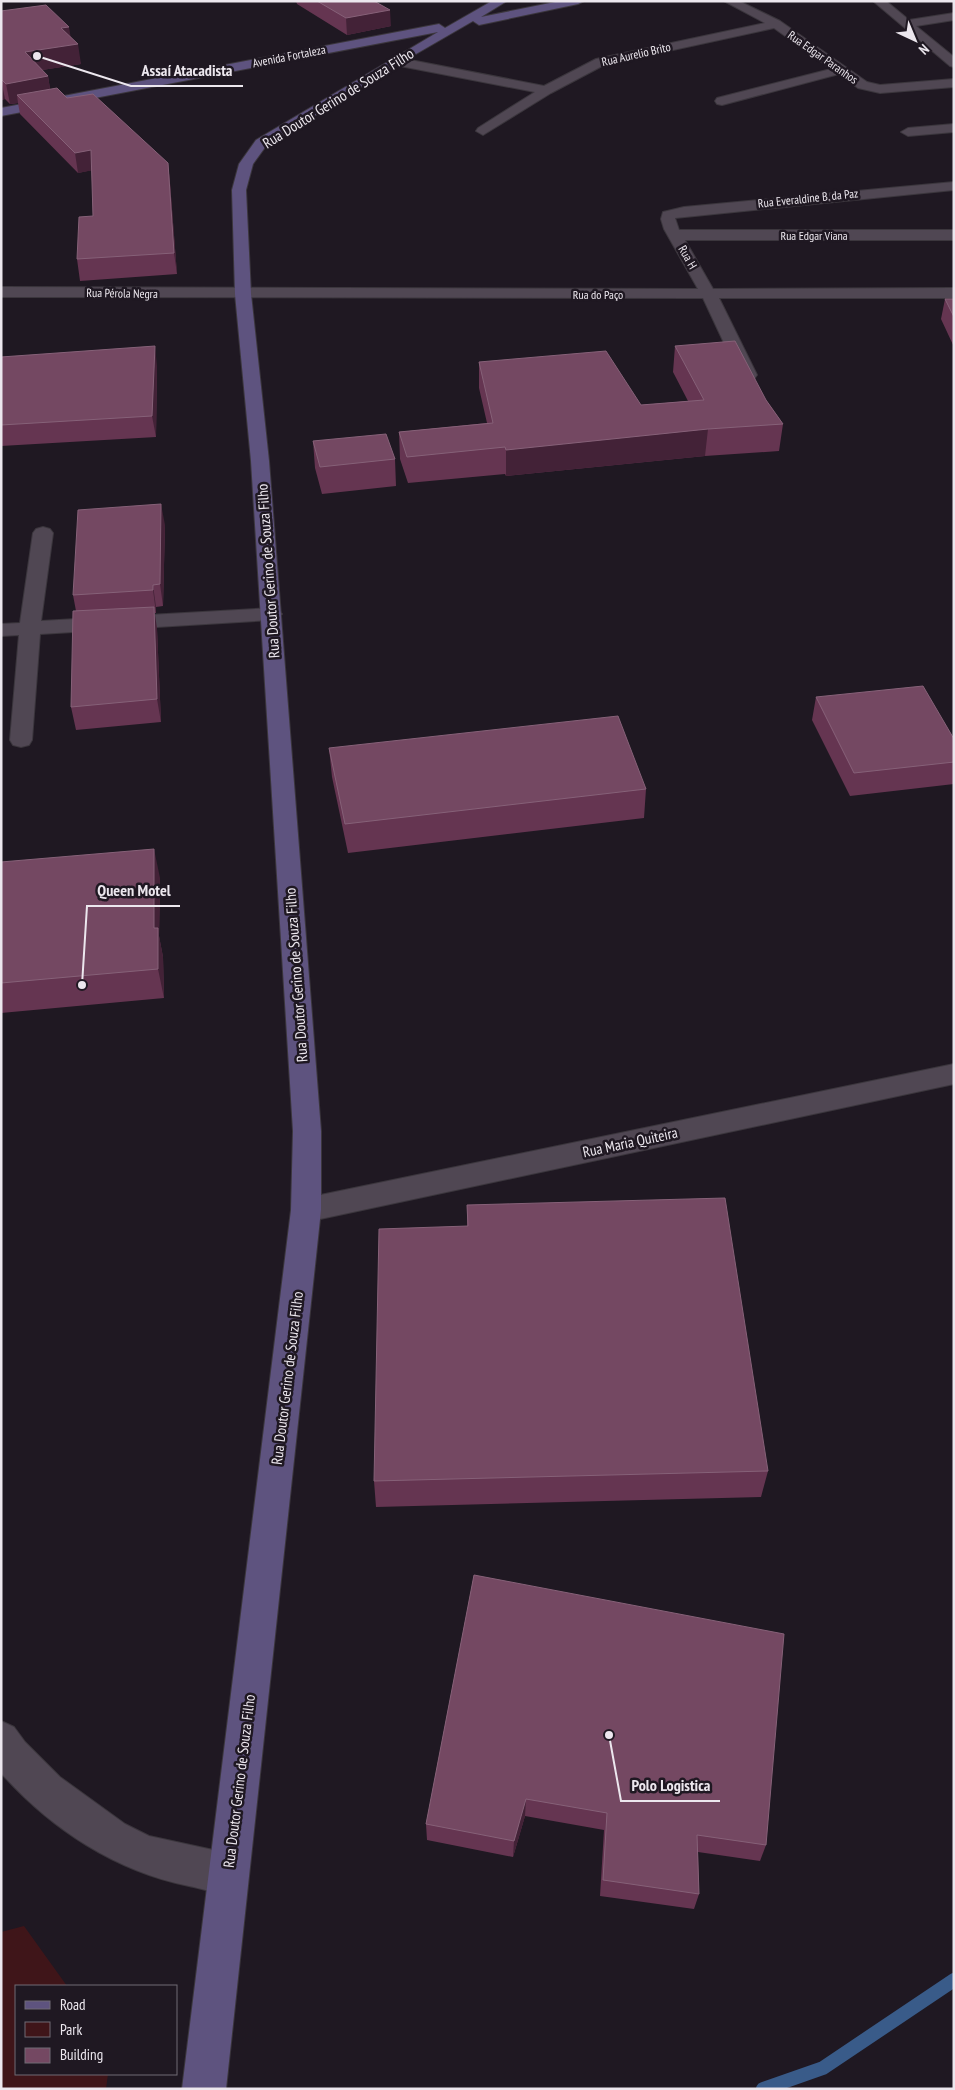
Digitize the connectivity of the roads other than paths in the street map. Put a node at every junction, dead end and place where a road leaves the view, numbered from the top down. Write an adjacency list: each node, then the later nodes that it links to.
1 (501, 1): 6 (main road, Rua Doutor Gerino de Souza Filho)
2 (578, 1): 6 (main road, Avenida Fortaleza)
3 (730, 1): 7 (street, Rua Edgar Paranhos)
4 (879, 1): 8 (street)
5 (954, 16): 8 (street)
6 (463, 24): 9 (main road, Avenida Fortaleza); 12 (main road, Rua Doutor Gerino de Souza Filho)
7 (776, 24): 14 (street, Rua Edgar Paranhos); 16 (street, Rua Aurelio Brito)
8 (906, 24): 11 (street)
9 (380, 38): 12 (main road); 18 (main road, Avenida Fortaleza)
10 (954, 45): 11 (street)
11 (935, 47): 13 (street)
12 (405, 55): 16 (street); 28 (main road, Rua Doutor Gerino de Souza Filho)
13 (954, 63)
14 (841, 70): 15 (street, Rua Edgar Paranhos); 17 (street)
15 (954, 83)
16 (546, 90): 20 (street, Rua Aurelio Brito)
17 (722, 101)
18 (1, 112)
19 (954, 128): 21 (street)
20 (483, 131)
21 (908, 132)
22 (954, 186): 23 (street, Rua Everaldine B. da Paz)
23 (667, 219): 24 (street, Rua H)
24 (675, 235): 25 (street, Rua Edgar Viana); 29 (street, Rua H)
25 (954, 235)
26 (1, 292): 28 (street, Rua Pérola Negra)
27 (954, 293): 29 (street, Rua do Paço)
28 (242, 294): 29 (street, Rua do Paço); 32 (main road, Rua Doutor Gerino de Souza Filho)
29 (710, 294): 30 (street, Rua H)
30 (755, 390)
31 (43, 533): 33 (street)
32 (272, 614): 33 (street); 37 (main road, Rua Doutor Gerino de Souza Filho)
33 (30, 628): 34 (street); 35 (street)
34 (1, 630)
35 (21, 740)
36 (954, 1074): 37 (street, Rua Maria Quiteira)
37 (306, 1210): 39 (main road, Rua Doutor Gerino de Souza Filho)
38 (1, 1740): 39 (street)
39 (227, 1873): 40 (main road, Rua Doutor Gerino de Souza Filho)
40 (204, 2089)

